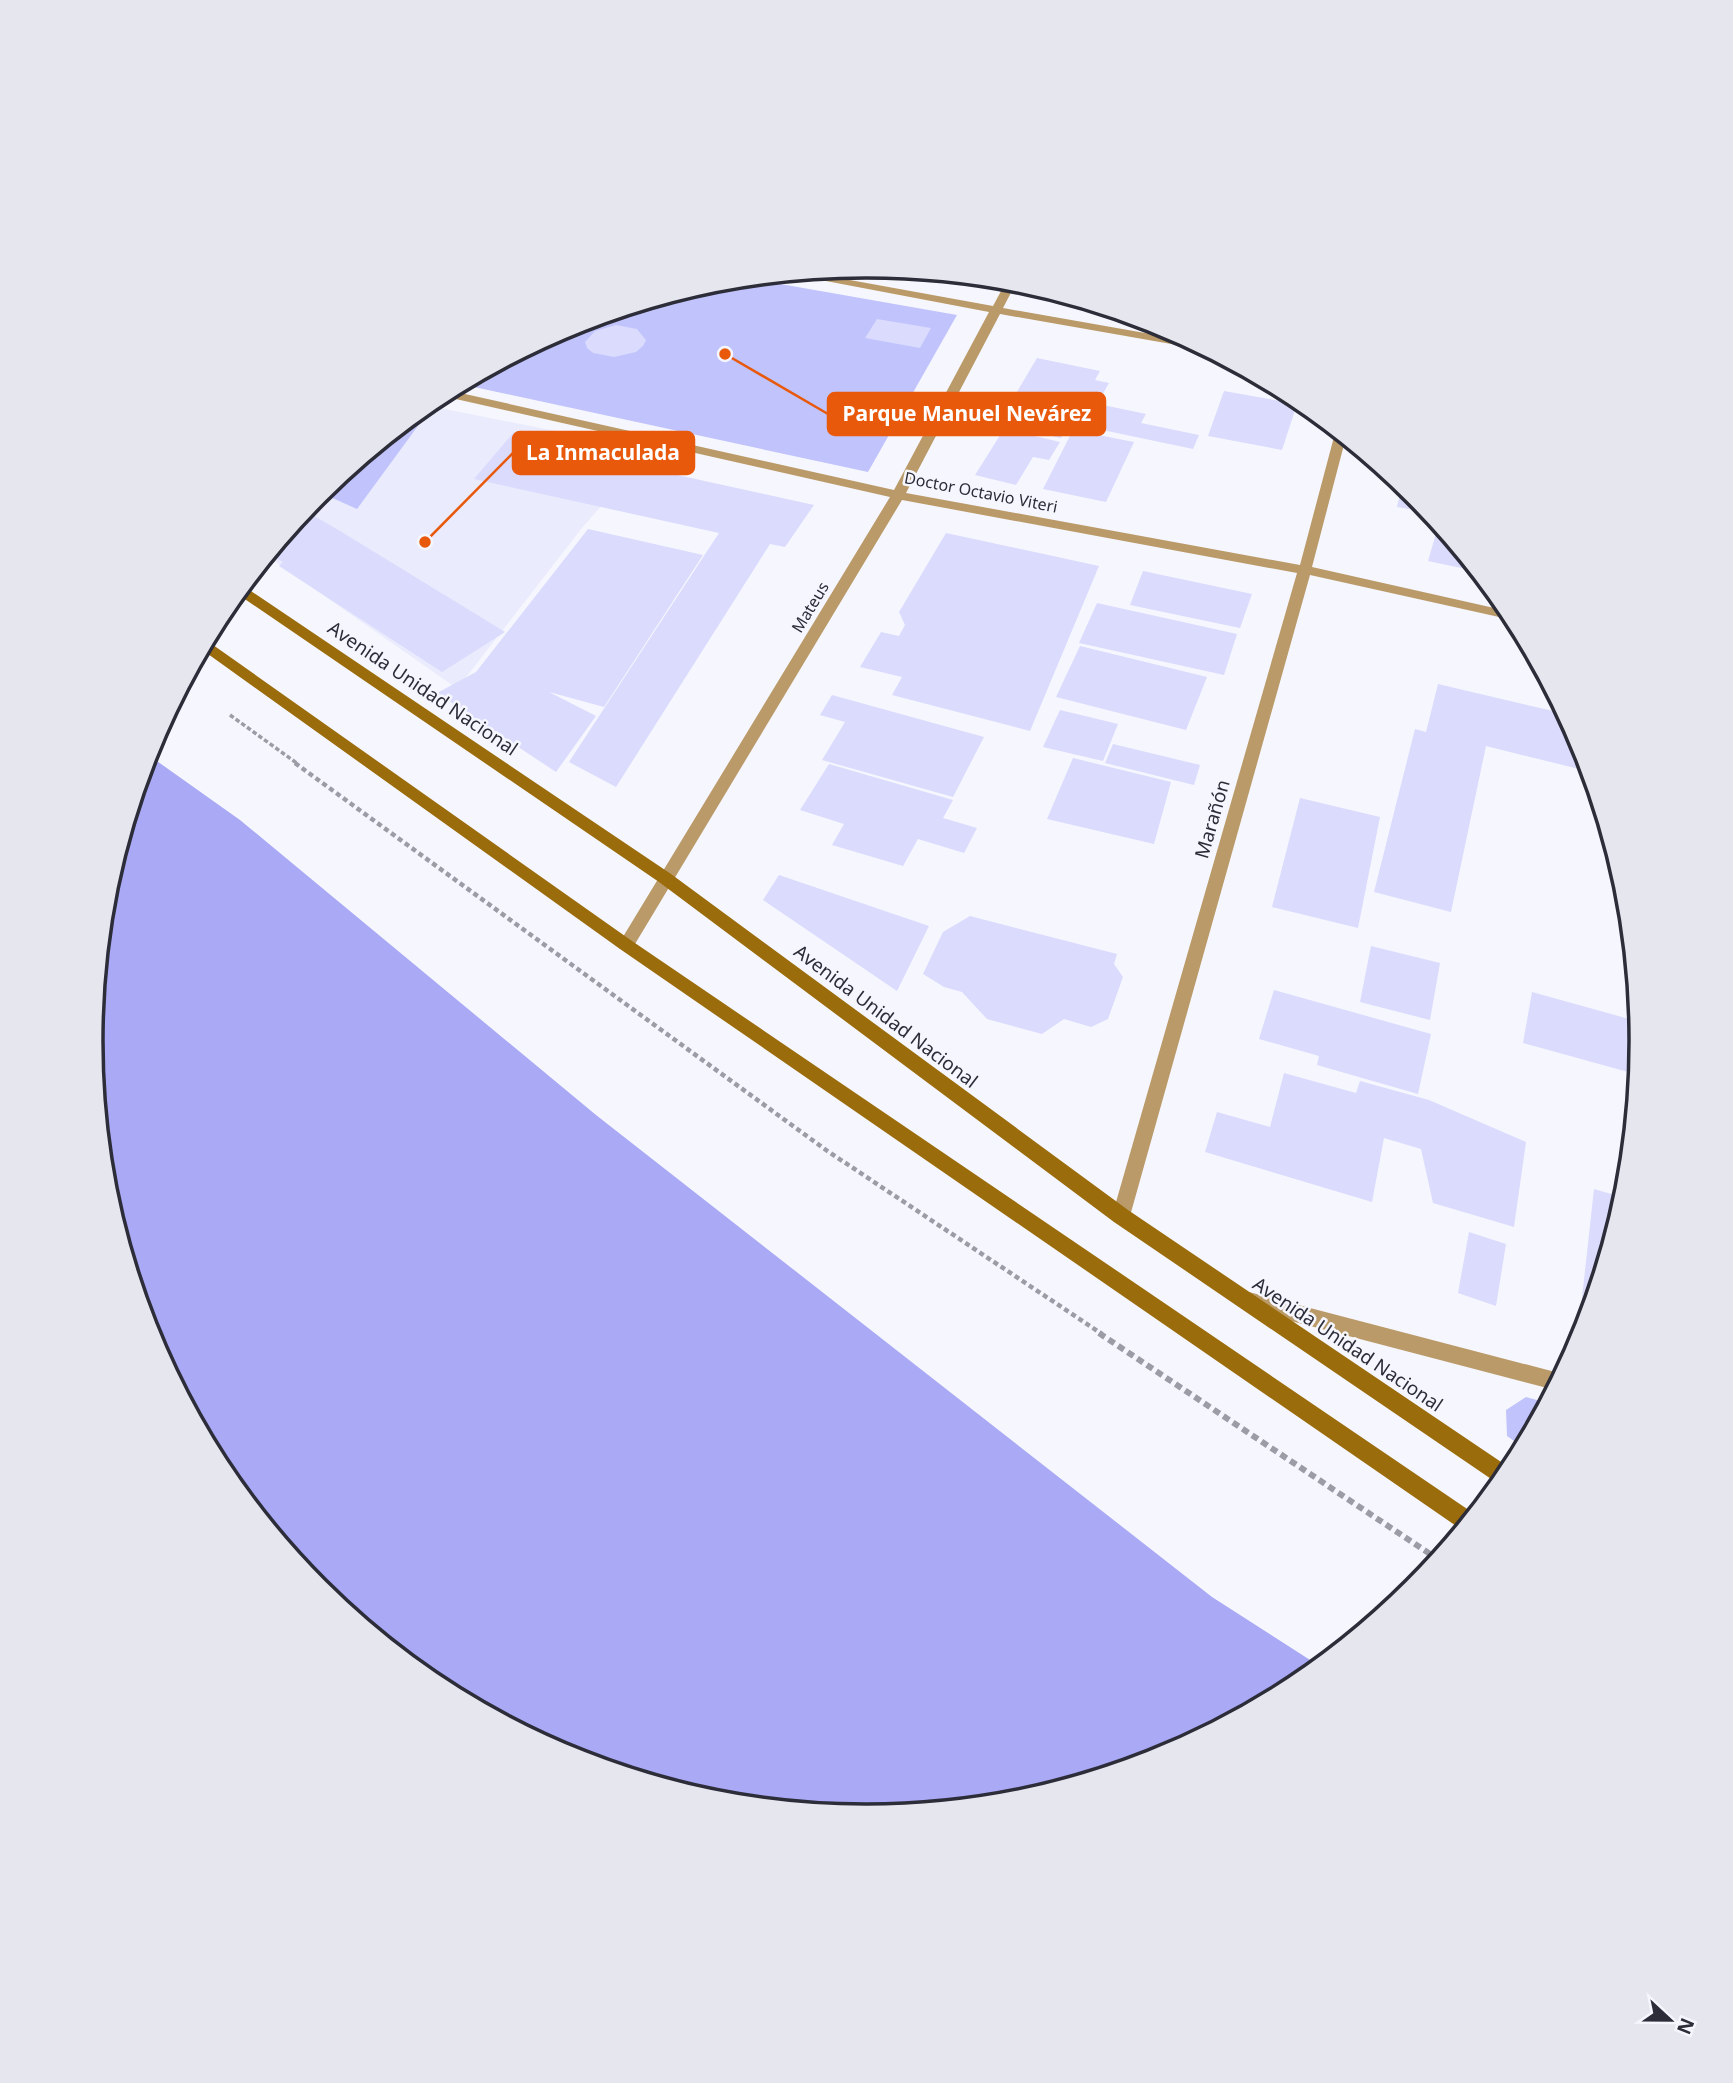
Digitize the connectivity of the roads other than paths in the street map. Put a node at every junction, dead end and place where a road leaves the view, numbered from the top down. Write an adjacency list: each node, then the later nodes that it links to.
1 (831, 279): 3 (street)
2 (1005, 291): 3 (street, Mateus)
3 (996, 308): 4 (street); 7 (street, Mateus)
4 (1169, 341)
5 (459, 397): 7 (street, Doctor Octavio Viteri)
6 (1339, 442): 8 (street, Marañón)
7 (898, 495): 8 (street, Doctor Octavio Viteri); 12 (street, Mateus)
8 (1305, 570): 10 (street, Doctor Octavio Viteri); 14 (street, Marañón)
9 (248, 595): 12 (main road, Avenida Unidad Nacional)
10 (1498, 613)
11 (213, 649): 13 (main road)
12 (665, 878): 13 (street, Mateus); 14 (main road, Avenida Unidad Nacional)
13 (626, 945): 18 (main road)
14 (1121, 1216): 15 (main road, Avenida Unidad Nacional)
15 (1246, 1300): 16 (street); 17 (main road, Avenida Unidad Nacional)
16 (1551, 1380)
17 (1497, 1471)
18 (1462, 1518)

